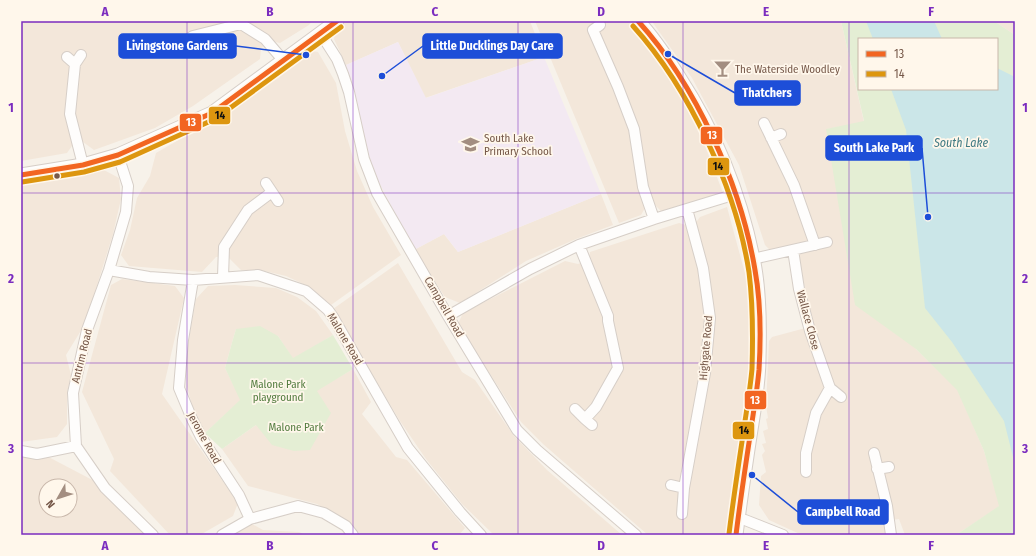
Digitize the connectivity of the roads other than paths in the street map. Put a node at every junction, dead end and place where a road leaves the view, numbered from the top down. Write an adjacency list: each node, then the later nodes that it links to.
1 (337, 21): 4 (street)
2 (638, 21): 14 (street)
3 (600, 25): 17 (street)
4 (321, 34): 7 (street); 26 (street, Campbell Road)
5 (182, 47): 7 (street)
6 (81, 55): 12 (street)
7 (283, 60): 11 (street)
8 (764, 123): 10 (street)
9 (781, 134): 10 (street)
10 (771, 138): 20 (street)
11 (118, 155): 12 (street); 23 (street, Antrim Road)
12 (83, 165): 13 (street)
13 (21, 175)
14 (736, 194): 16 (street); 22 (street)
15 (278, 201): 24 (street)
16 (686, 209): 17 (street); 37 (street, Highgate Road)
17 (654, 219): 19 (street)
18 (827, 242): 20 (street)
19 (579, 245): 26 (street); 29 (street)
20 (815, 245): 21 (street)
21 (792, 250): 22 (street); 27 (street, Wallace Close)
22 (753, 259): 40 (street)
23 (109, 270): 25 (street, Malone Road); 30 (street, Antrim Road)
24 (223, 277): 25 (street, Malone Road); 44 (street, Malone Road)
25 (193, 280): 39 (street, Jerome Road)
26 (448, 316): 45 (street, Campbell Road)
27 (830, 388): 28 (street); 35 (street)
28 (841, 397)
29 (575, 410)
30 (76, 446): 31 (street); 41 (street)
31 (21, 451)
32 (874, 453): 34 (street)
33 (889, 467): 34 (street)
34 (877, 469): 48 (street)
35 (806, 472)
36 (671, 485): 37 (street)
37 (684, 488): 38 (street, Highgate Road)
38 (682, 514)
39 (250, 519): 42 (street); 43 (street)
40 (738, 519): 46 (street); 47 (street)
41 (153, 535)
42 (222, 535)
43 (353, 535)
44 (481, 535)
45 (636, 535)
46 (736, 535)
47 (783, 535)
48 (891, 535)

